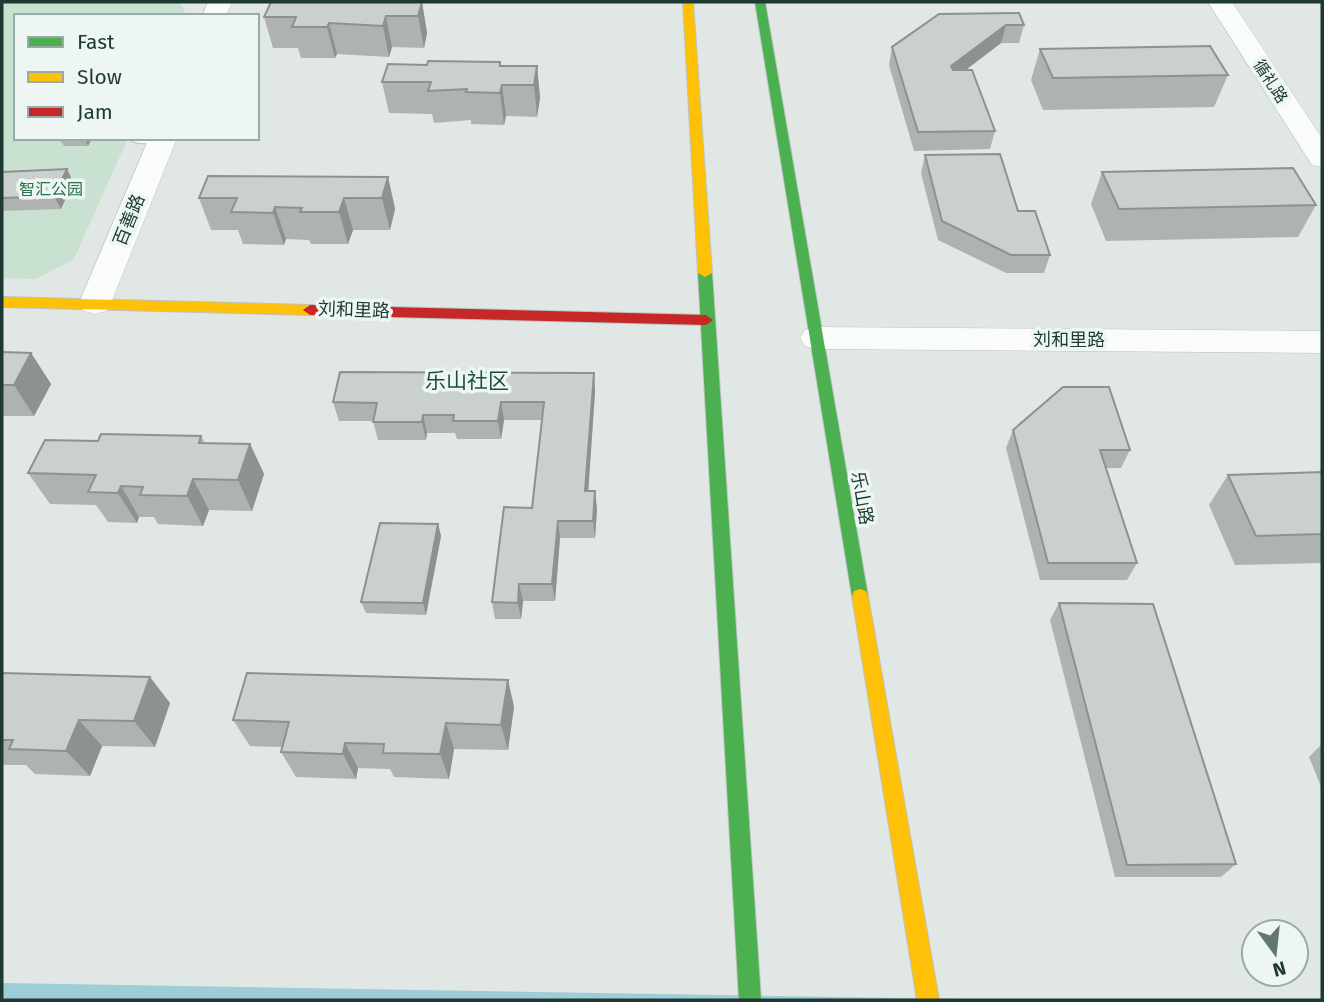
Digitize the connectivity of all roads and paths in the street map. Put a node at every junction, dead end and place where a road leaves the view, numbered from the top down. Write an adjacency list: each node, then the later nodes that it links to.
1 (688, 2): 8 (main road)
2 (760, 2): 9 (main road, 乐山路)
3 (1220, 2): 5 (street, 循礼路)
4 (162, 140): 7 (street, 百善路)
5 (1322, 159)
6 (2, 302): 7 (main road, 刘和里路)
7 (95, 303): 8 (main road, 刘和里路)
8 (706, 320): 12 (main road)
9 (816, 338): 10 (street, 刘和里路); 11 (main road, 乐山路)
10 (1322, 342)
11 (926, 992)
12 (750, 1000)

